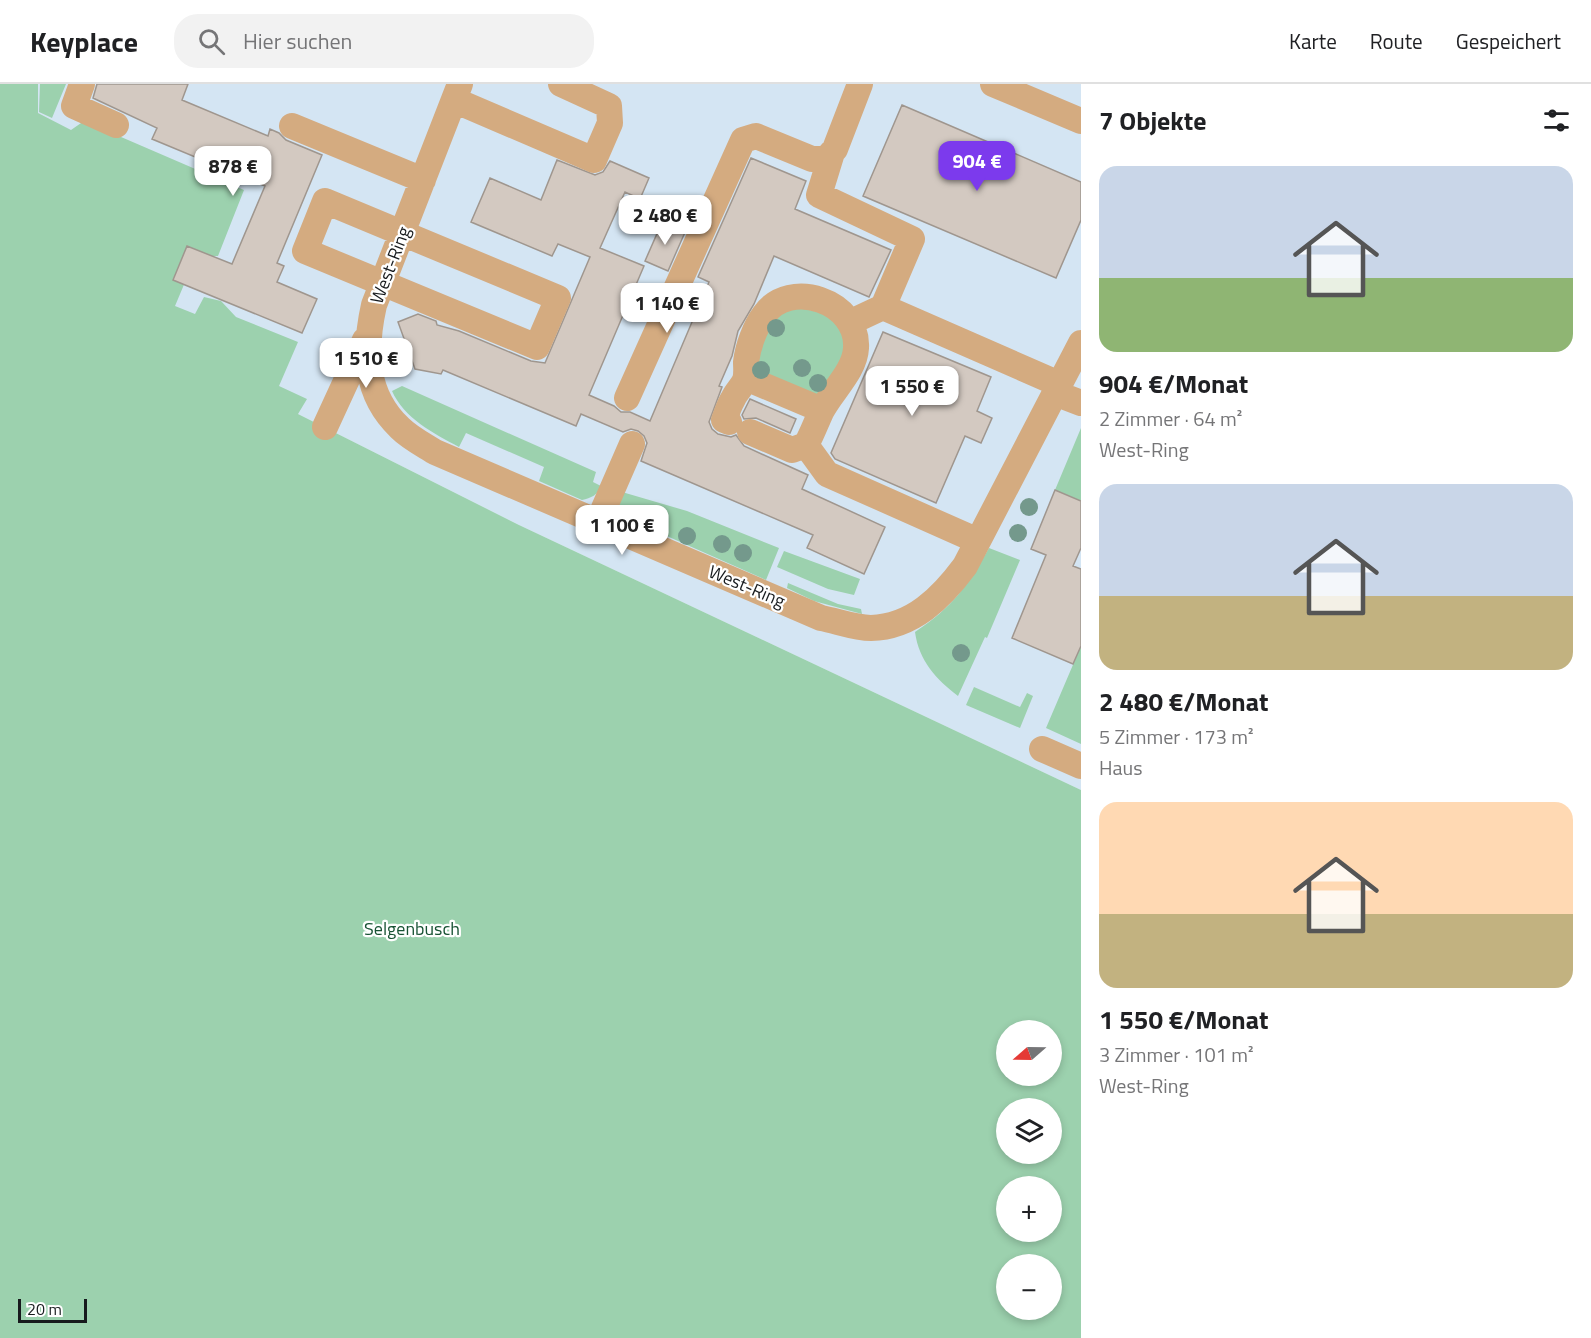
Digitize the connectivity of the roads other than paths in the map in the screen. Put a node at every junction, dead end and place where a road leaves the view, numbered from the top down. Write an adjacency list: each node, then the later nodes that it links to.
1 (82, 84): 7 (street)
2 (561, 84): 5 (street)
3 (860, 84): 9 (street)
4 (993, 84): 6 (street)
5 (457, 92): 10 (street, West-Ring)
6 (1081, 121)
7 (116, 125)
8 (292, 126): 10 (street)
9 (831, 156): 13 (street); 19 (street)
10 (423, 180): 11 (street, West-Ring)
11 (403, 232): 12 (street, West-Ring); 12 (street); 12 (street)
12 (383, 282): 15 (street, West-Ring)
13 (883, 307): 14 (street); 18 (street)
14 (851, 322): 17 (street); 21 (street)
15 (368, 334): 22 (street); 25 (street, West-Ring)
16 (1081, 343): 18 (street, West-Ring)
17 (746, 378): 21 (street); 24 (street)
18 (1057, 388): 20 (street); 26 (street, West-Ring)
19 (627, 398)
20 (1081, 403)
21 (822, 410): 24 (street)
22 (325, 428)
23 (632, 444): 25 (street)
24 (806, 445): 26 (street)
25 (598, 522): 26 (street, West-Ring)
26 (978, 541)
27 (1042, 749): 28 (street)
28 (1081, 766)

